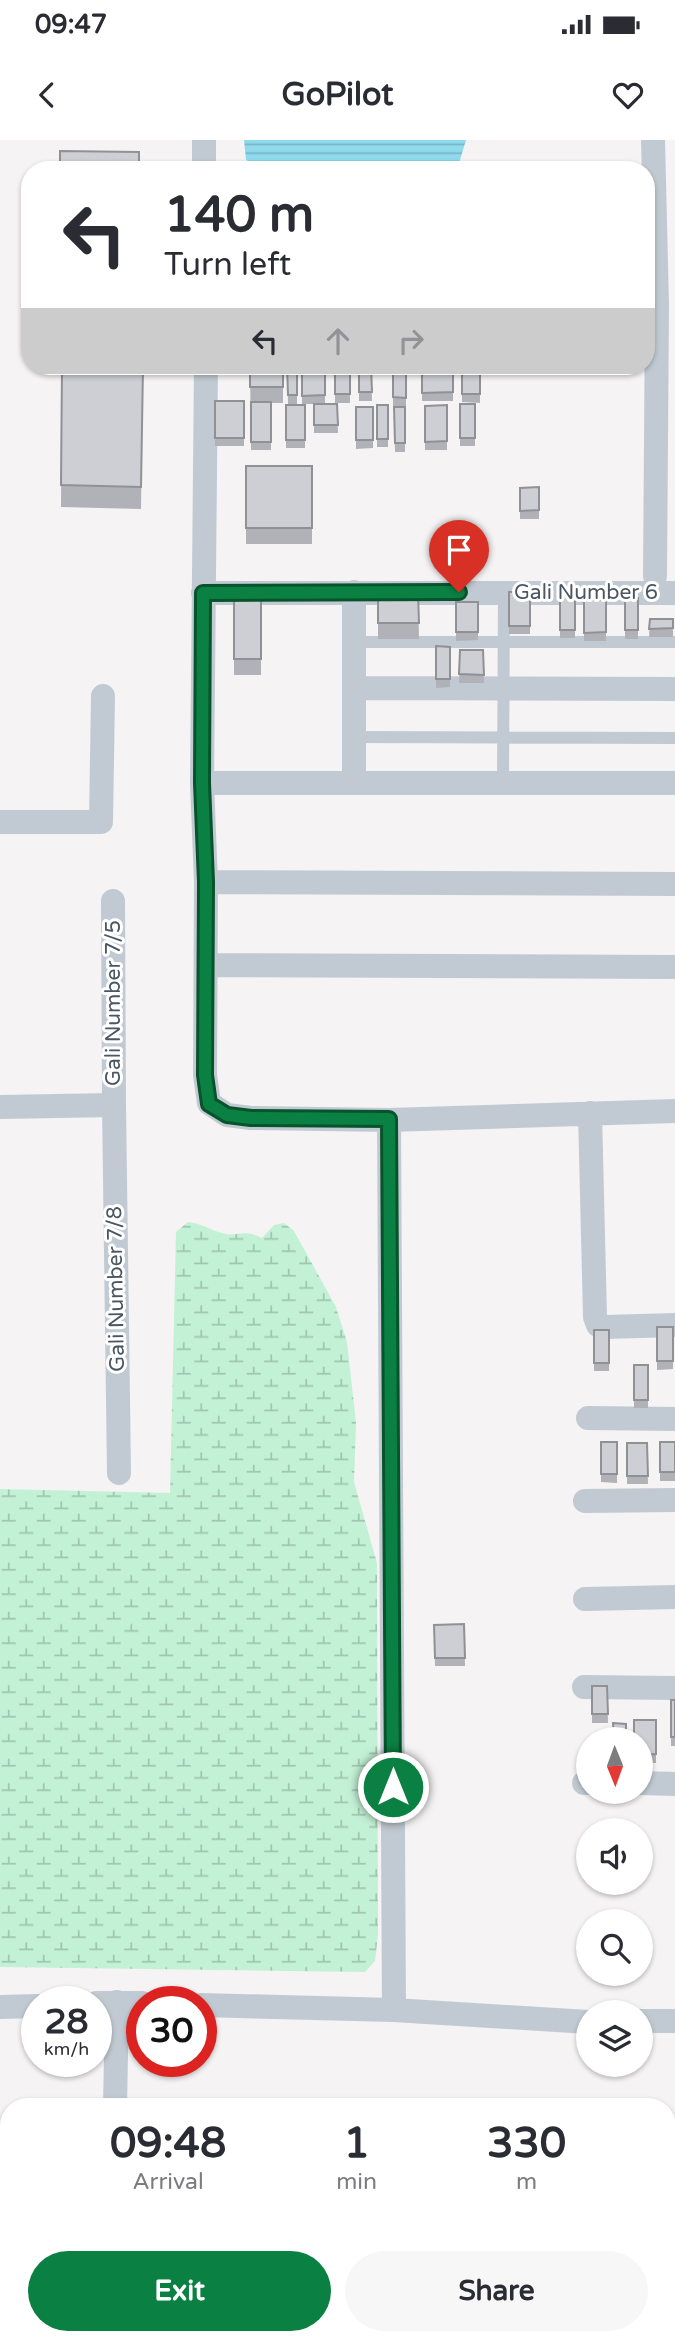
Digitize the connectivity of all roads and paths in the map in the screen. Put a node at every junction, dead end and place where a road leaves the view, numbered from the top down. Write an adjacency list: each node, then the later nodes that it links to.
1 (204, 140): 3 (street)
2 (653, 140): 4 (street)
3 (204, 161)
4 (658, 172): 5 (street)
5 (659, 262): 6 (street)
6 (666, 363): 8 (street)
7 (206, 375): 12 (street)
8 (666, 464): 9 (street)
9 (655, 576)
10 (354, 592): 11 (street, Gali Number 6); 12 (street, Gali Number 6); 14 (street)
11 (504, 592): 13 (street, Gali Number 6); 15 (lane)
12 (203, 593): 24 (street)
13 (675, 593)
14 (354, 642): 15 (lane); 17 (street)
15 (503, 642): 16 (lane); 18 (lane)
16 (675, 642)
17 (354, 688): 18 (street); 21 (street)
18 (503, 689): 19 (street); 22 (lane)
19 (675, 689)
20 (103, 696): 28 (street)
21 (353, 737): 22 (lane); 25 (street)
22 (502, 737): 23 (lane); 26 (lane)
23 (675, 738)
24 (202, 783): 25 (street); 29 (street)
25 (354, 783): 26 (street)
26 (503, 783): 27 (street)
27 (675, 783)
28 (0, 822)
29 (206, 882): 30 (street); 32 (street)
30 (675, 884)
31 (113, 901): 34 (street, Gali Number 7/5)
32 (206, 965): 33 (street); 38 (street)
33 (675, 967)
34 (114, 1105): 35 (street); 42 (street, Gali Number 7/8)
35 (0, 1107)
36 (675, 1111): 37 (street)
37 (590, 1113): 38 (street); 39 (street)
38 (389, 1119): 54 (street)
39 (675, 1325)
40 (588, 1418): 41 (street)
41 (675, 1419)
42 (120, 1473)
43 (675, 1500): 44 (street)
44 (585, 1501)
45 (675, 1597): 46 (street)
46 (584, 1599)
47 (584, 1687): 48 (street)
48 (675, 1688)
49 (653, 1783): 50 (street)
50 (675, 1784)
51 (217, 2005): 54 (street)
52 (21, 2006): 53 (street)
53 (0, 2007)
54 (394, 2010): 55 (street)
55 (576, 2021)
56 (653, 2021): 57 (street)
57 (675, 2021)
58 (112, 2068): 59 (street)
59 (114, 2098)

